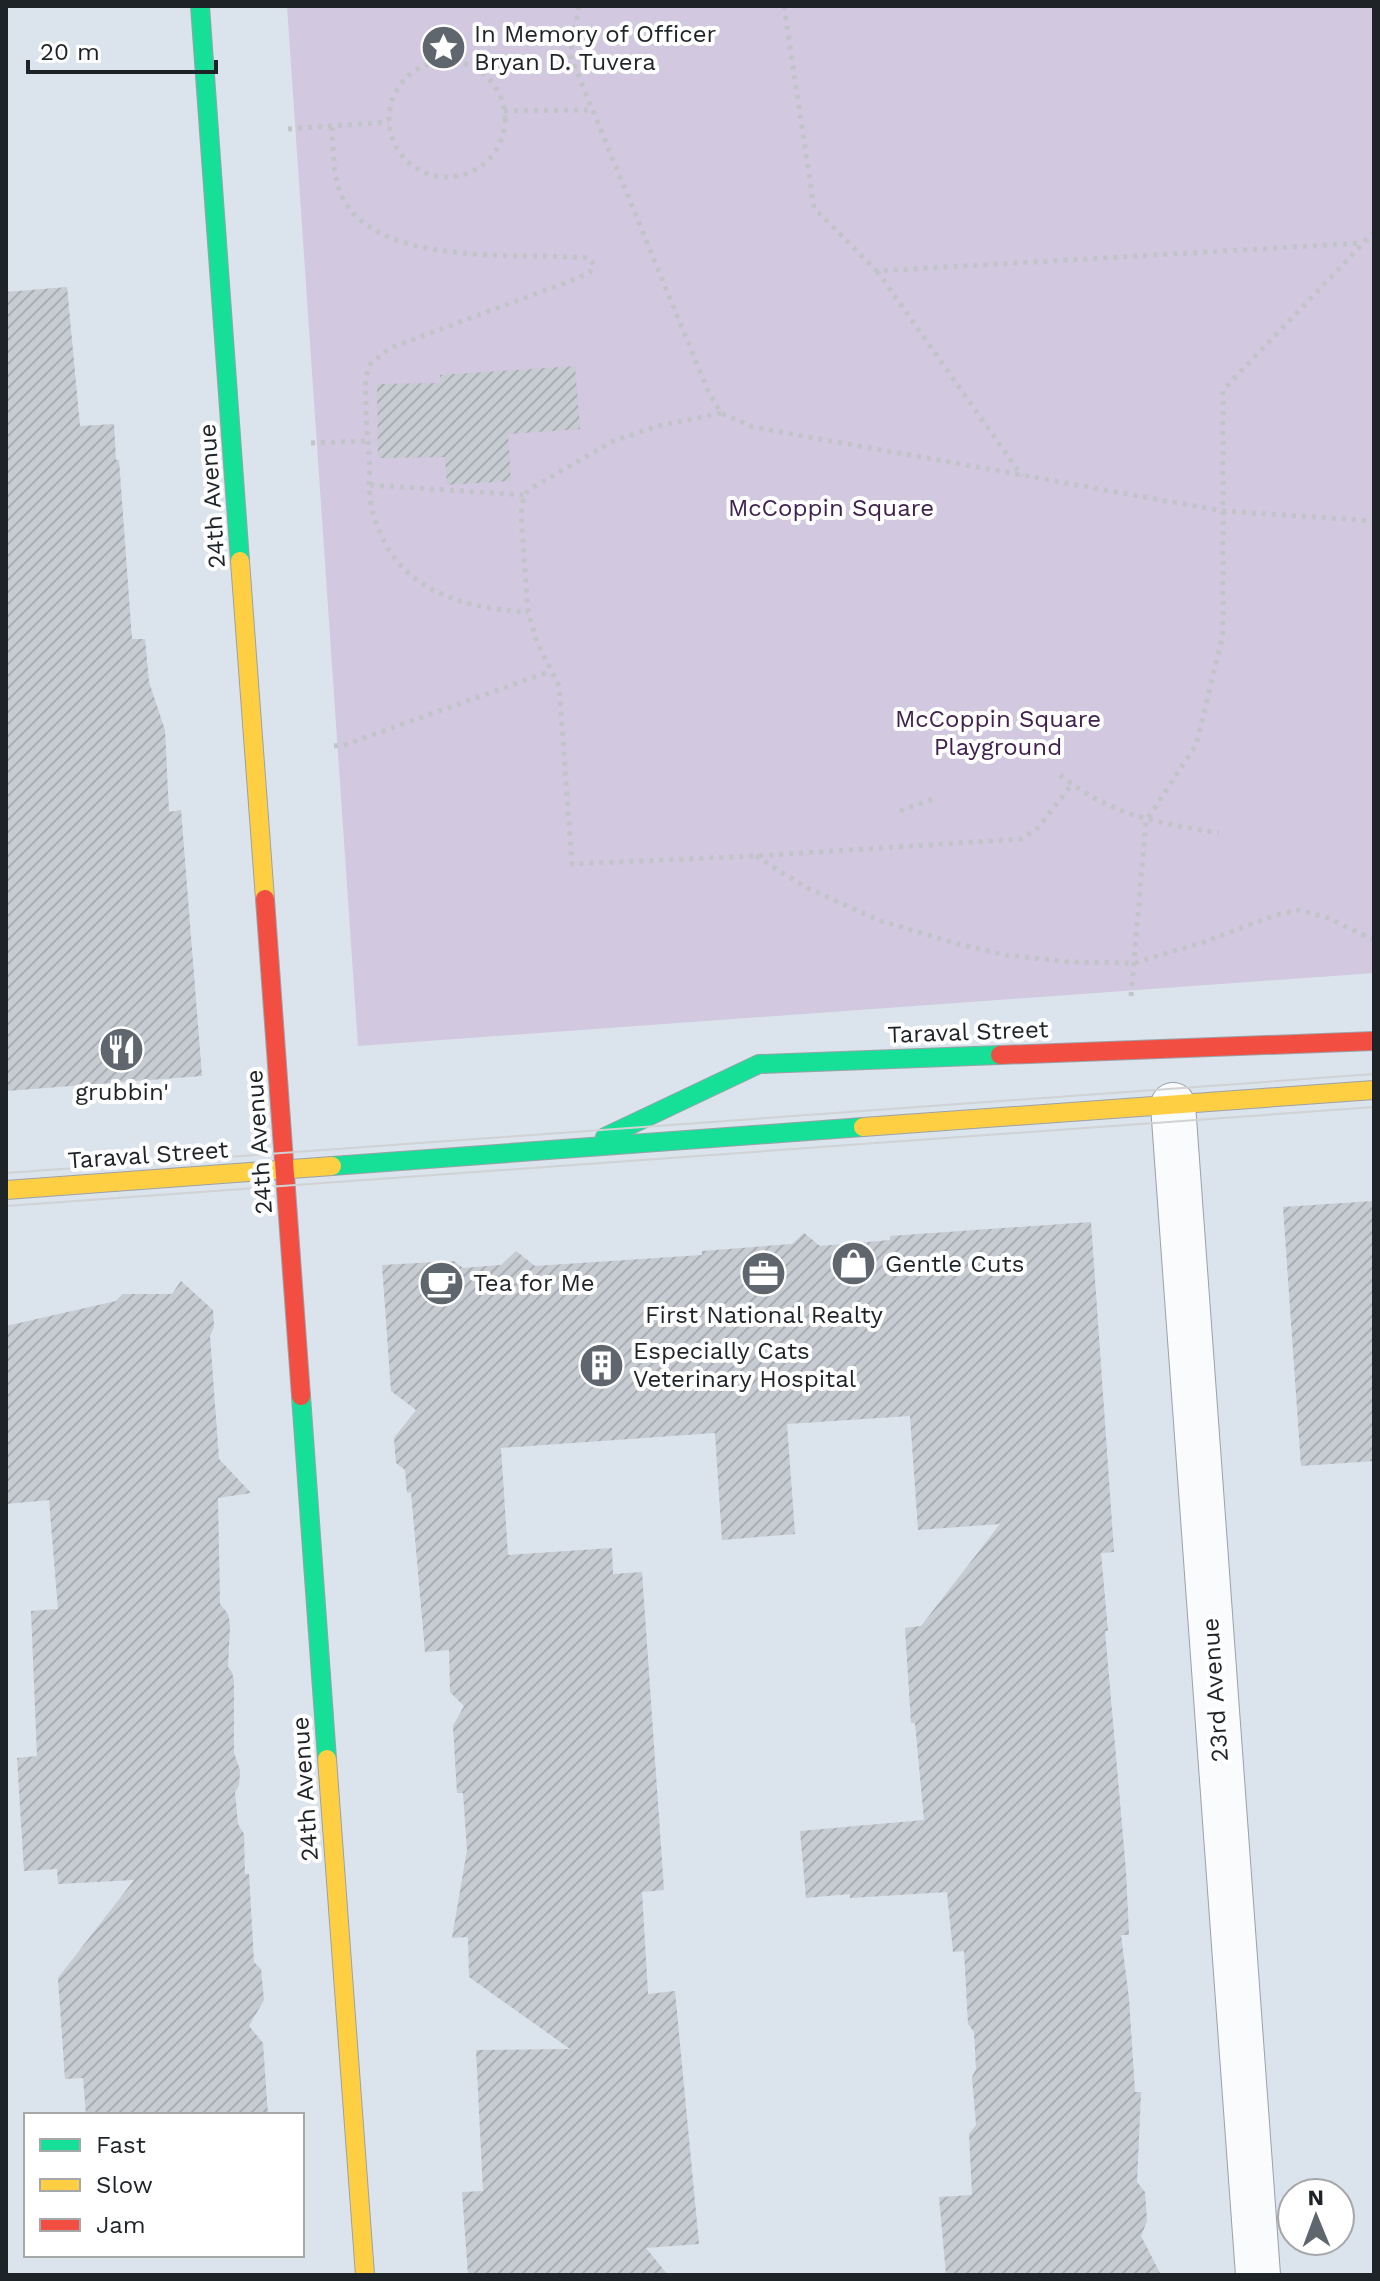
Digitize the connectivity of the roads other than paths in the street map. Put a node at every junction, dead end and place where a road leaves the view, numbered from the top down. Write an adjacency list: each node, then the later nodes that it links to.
1 (200, 6): 6 (street, 24th Avenue)
2 (1374, 1041): 5 (street, Taraval Street)
3 (1374, 1090): 4 (street, Taraval Street)
4 (1173, 1105): 5 (street, Taraval Street); 9 (street, 23rd Avenue)
5 (582, 1148): 6 (street, Taraval Street)
6 (286, 1169): 7 (street, Taraval Street); 8 (street, 24th Avenue)
7 (6, 1190)
8 (365, 2275)
9 (1258, 2275)

